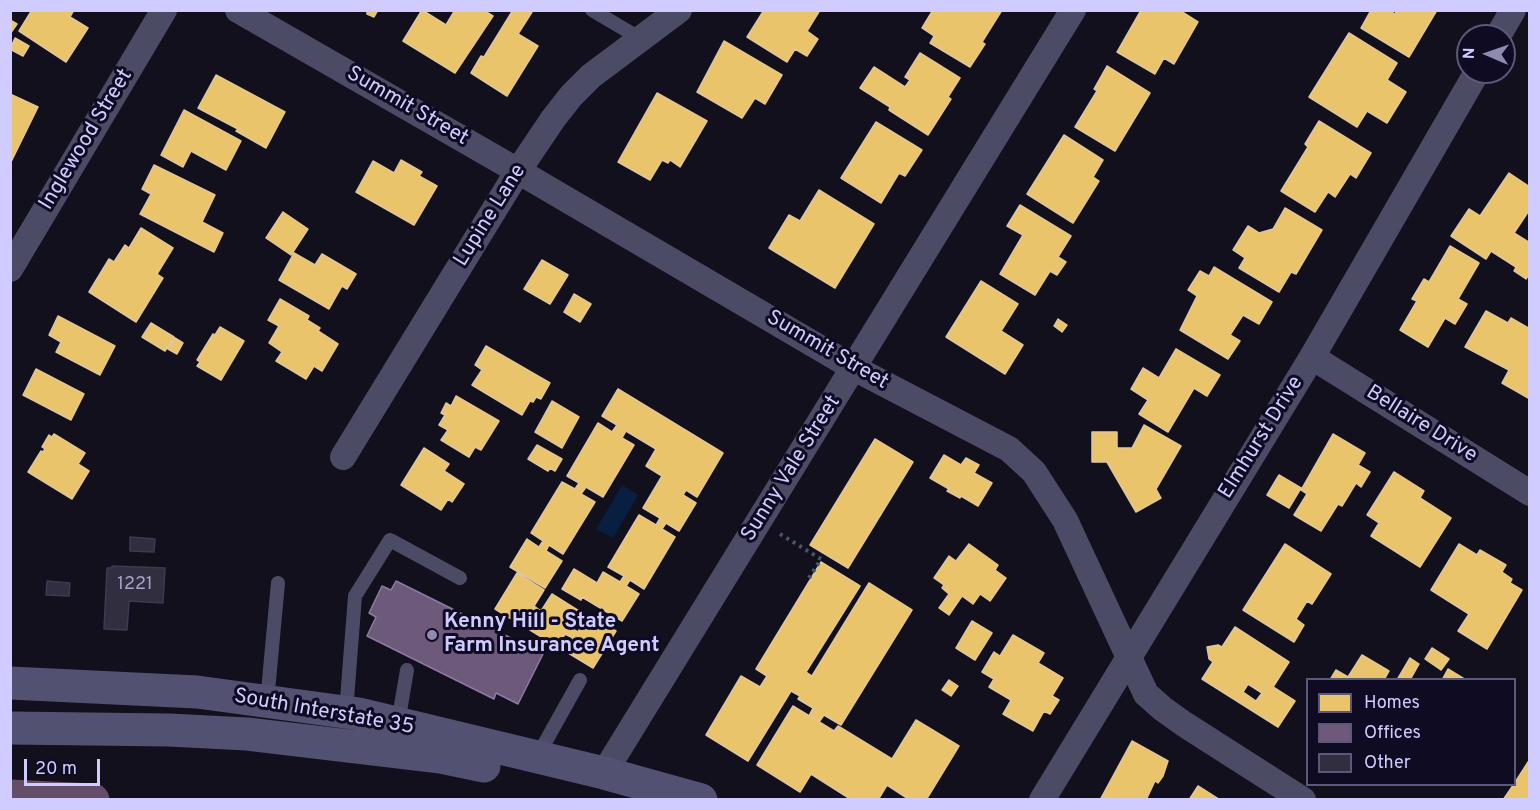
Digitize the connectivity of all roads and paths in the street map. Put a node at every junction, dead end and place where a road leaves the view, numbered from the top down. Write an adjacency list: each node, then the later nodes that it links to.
1 (164, 10): 11 (street, Inglewood Street)
2 (238, 10): 10 (street, Summit Street)
3 (592, 10): 8 (lane)
4 (680, 10): 8 (street, Lupine Lane)
5 (1073, 10): 13 (street, Sunny Vale Street)
6 (1513, 10): 7 (street)
7 (1505, 24)
8 (641, 39): 10 (street, Lupine Lane)
9 (1470, 84): 12 (street, Elmhurst Drive)
10 (518, 171): 13 (street, Summit Street); 14 (street, Lupine Lane)
11 (10, 269)
12 (1312, 357): 15 (street, Bellaire Drive); 20 (street, Elmhurst Drive)
13 (854, 368): 16 (street, Sunny Vale Street); 20 (street, Summit Street)
14 (343, 457)
15 (1530, 493)
16 (759, 521): 18 (path); 29 (street, Sunny Vale Street)
17 (460, 578): 25 (lane)
18 (809, 578)
19 (278, 583): 24 (lane)
20 (1129, 655): 34 (street, Elmhurst Drive); 35 (street, Summit Street)
21 (406, 670): 26 (lane)
22 (580, 680): 28 (lane)
23 (10, 683): 24 (main road, South Interstate 35)
24 (267, 702): 25 (main road, South Interstate 35)
25 (346, 712): 26 (main road, South Interstate 35)
26 (398, 723): 28 (main road, South Interstate 35)
27 (10, 728): 30 (main road)
28 (537, 757): 29 (main road, South Interstate 35)
29 (604, 773): 30 (main road, South Interstate 35)
30 (652, 786): 33 (main road, South Interstate 35)
31 (10, 796): 32 (highway)
32 (93, 800)
33 (701, 800)
34 (1041, 800)
35 (1303, 800)

